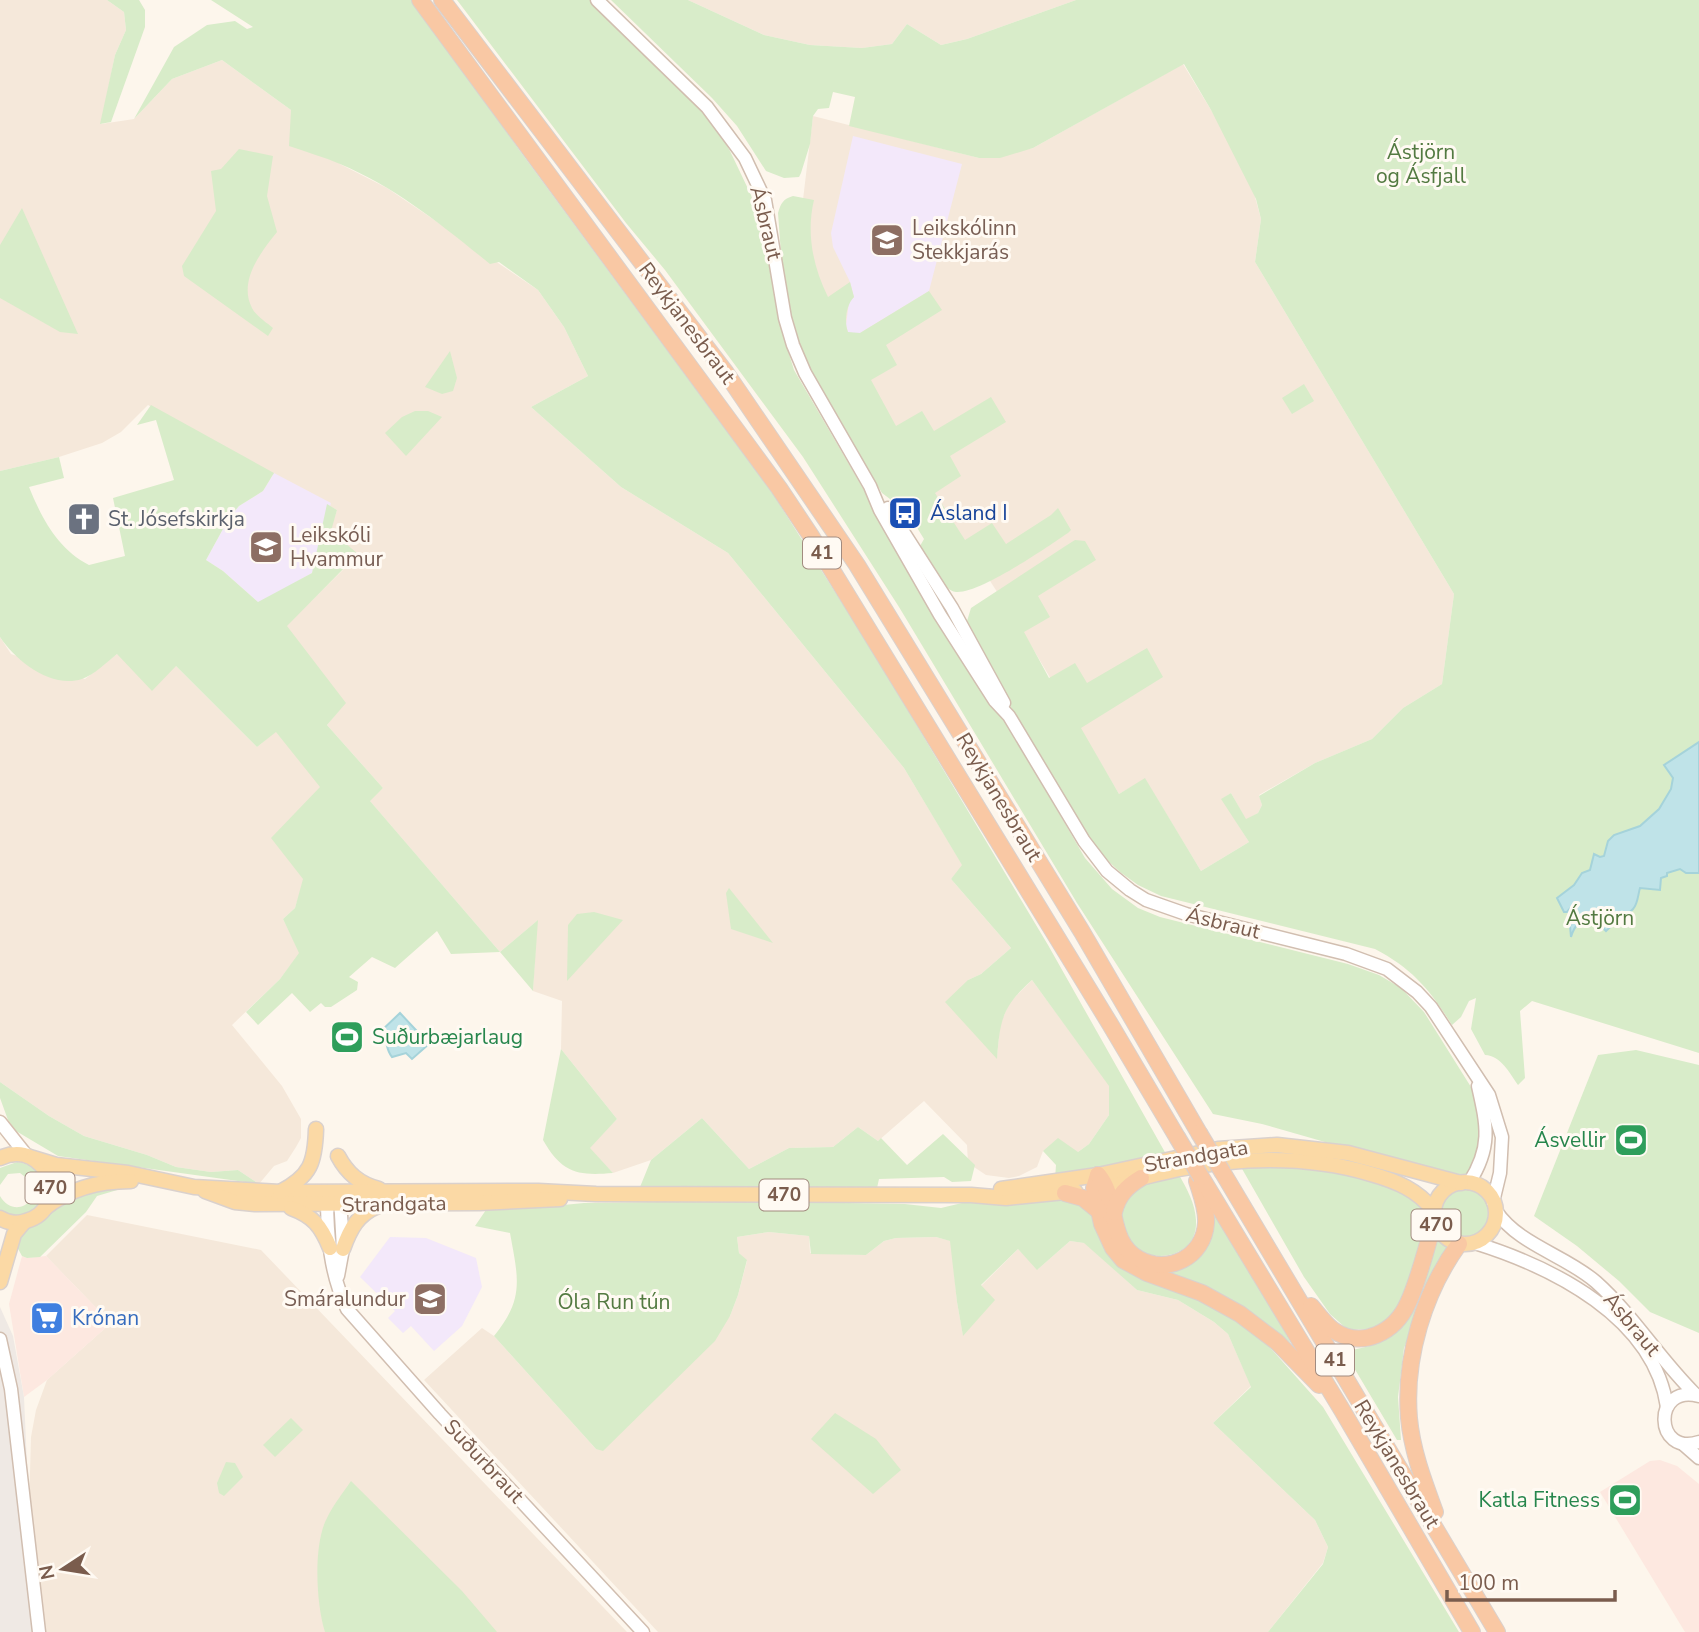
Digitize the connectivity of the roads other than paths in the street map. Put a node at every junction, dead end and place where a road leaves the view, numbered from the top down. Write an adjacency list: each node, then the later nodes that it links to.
1 (420, 0): 11 (highway, Reykjanesbraut / 41, bridge)
2 (442, 0): 28 (highway, Reykjanesbraut / 41, bridge)
3 (597, 0): 4 (street, Ásbraut)
4 (1475, 1077): 14 (street, Ásbraut); 20 (street, Ásbraut)
5 (0, 1122): 8 (street)
6 (316, 1129): 17 (main road)
7 (338, 1156): 18 (main road)
8 (30, 1157): 9 (main road, 470); 12 (main road, Strandgata / 470); 21 (main road, 470)
9 (0, 1158)
10 (1141, 1178): 13 (main road, Strandgata / 470); 22 (highway); 23 (main road, Strandgata / 470)
11 (1199, 1178): 22 (highway); 33 (highway, Reykjanesbraut / 41)
12 (156, 1179): 17 (main road, Strandgata / 470); 21 (main road, Strandgata / 470)
13 (1100, 1183): 14 (main road, Strandgata / 470); 15 (main road, Strandgata / 470); 16 (main road, Strandgata / 470); 22 (highway)
14 (1465, 1183): 20 (main road, 470); 23 (main road, 470)
15 (1065, 1193): 16 (main road, Strandgata / 470); 22 (highway)
16 (971, 1195): 18 (main road, Strandgata / 470)
17 (281, 1198): 19 (main road, Strandgata / 470); 27 (main road)
18 (390, 1198): 19 (main road, Strandgata / 470); 27 (main road)
19 (334, 1199): 27 (street, Suðurbraut)
20 (1494, 1207): 26 (main road, 470); 31 (street, Ásbraut)
21 (45, 1208): 25 (main road, 470)
22 (1106, 1213): 33 (highway)
23 (1434, 1216): 26 (main road, 470); 28 (highway)
24 (0, 1218): 25 (main road, 470)
25 (24, 1222): 29 (main road, 470)
26 (1467, 1243): 32 (street, Ásbraut); 37 (highway)
27 (336, 1249): 39 (street, Suðurbraut)
28 (1282, 1272): 37 (highway, Reykjanesbraut / 41)
29 (0, 1282)
30 (0, 1339): 38 (street)
31 (1697, 1396): 32 (street)
32 (1667, 1407): 35 (street, Ásbraut)
33 (1342, 1410): 40 (highway, Reykjanesbraut / 41)
34 (1699, 1442): 35 (street)
35 (1682, 1444): 36 (street)
36 (1699, 1458)
37 (1448, 1548): 41 (highway, Reykjanesbraut / 41)
38 (39, 1632)
39 (643, 1632)
40 (1472, 1632)
41 (1497, 1632)

